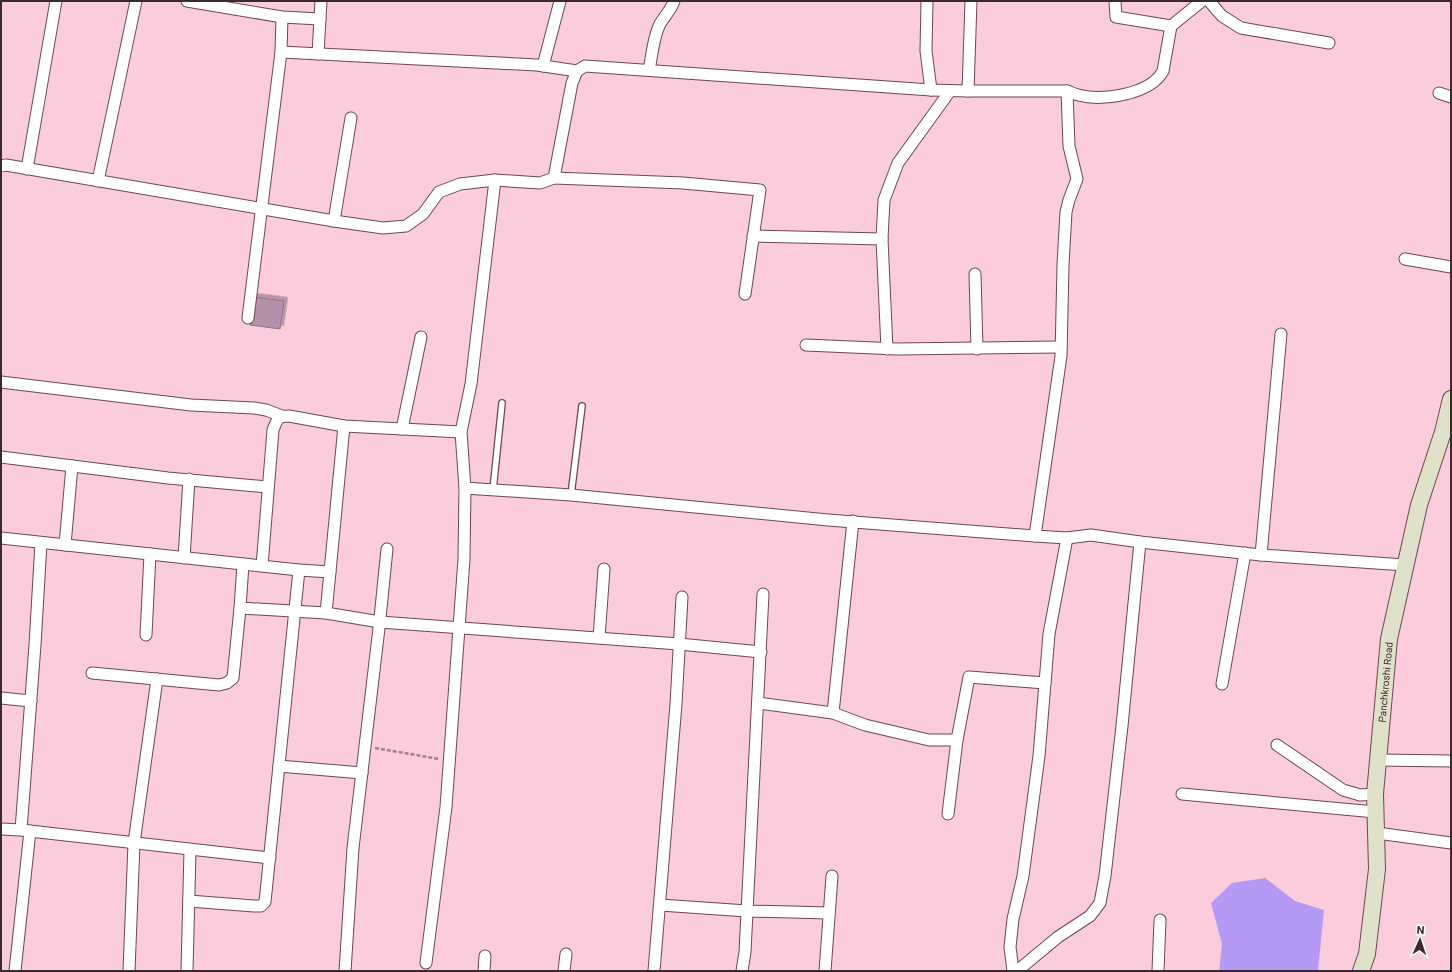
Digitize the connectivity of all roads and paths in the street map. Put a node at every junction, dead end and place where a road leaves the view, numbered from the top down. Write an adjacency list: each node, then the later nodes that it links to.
1 (56, 1): 30 (street)
2 (136, 1): 33 (street)
3 (187, 1): 12 (street)
4 (321, 1): 14 (street)
5 (560, 1): 19 (street)
6 (674, 1): 20 (street)
7 (927, 1): 22 (street)
8 (972, 1): 24 (street)
9 (1115, 1): 15 (street)
10 (1202, 1): 15 (street)
11 (1209, 1): 16 (street)
12 (237, 5): 13 (street)
13 (282, 17): 14 (street); 17 (street)
14 (320, 19): 18 (street)
15 (1171, 26): 25 (street)
16 (1329, 43)
17 (281, 52): 18 (street); 34 (street)
18 (318, 54): 19 (street)
19 (543, 66): 21 (street)
20 (649, 70): 21 (street); 22 (street)
21 (577, 71): 31 (street)
22 (930, 90): 23 (street)
23 (950, 91): 24 (street); 37 (street)
24 (968, 91): 25 (street)
25 (1067, 91): 46 (street)
26 (1439, 93): 27 (street)
27 (1451, 97)
28 (351, 118): 35 (street)
29 (1, 166): 30 (street)
30 (27, 169): 33 (street)
31 (554, 178): 32 (street); 36 (street)
32 (495, 180): 35 (street); 56 (street)
33 (98, 181): 34 (street)
34 (262, 209): 35 (street); 42 (street)
35 (334, 221)
36 (753, 236): 37 (street); 41 (street)
37 (882, 239): 47 (street)
38 (1405, 259): 39 (street)
39 (1451, 268)
40 (975, 274): 48 (street)
41 (745, 294)
42 (248, 318)
43 (1281, 334): 75 (street)
44 (421, 337): 55 (street)
45 (806, 345): 47 (street)
46 (1061, 348): 48 (street); 66 (street)
47 (887, 349): 48 (street)
48 (977, 349)
49 (1, 382): 53 (street)
50 (1451, 400): 57 (street, Panchkroshi Road)
51 (502, 403): 63 (lane)
52 (582, 406): 64 (lane)
53 (282, 416): 54 (street); 61 (street)
54 (344, 426): 55 (street); 82 (street)
55 (402, 429): 56 (street)
56 (461, 432): 62 (street)
57 (1447, 433): 78 (street, Panchkroshi Road)
58 (1, 457): 59 (street)
59 (72, 466): 60 (street); 71 (street)
60 (189, 480): 61 (street); 76 (street)
61 (268, 487): 79 (street)
62 (466, 488): 63 (street); 89 (street)
63 (493, 490): 64 (street)
64 (571, 495): 65 (street)
65 (853, 522): 66 (street); 101 (street)
66 (1035, 536): 68 (street)
67 (1, 538): 70 (street)
68 (1067, 538): 69 (street); 96 (street)
69 (1140, 542): 73 (street); 140 (street)
70 (41, 543): 71 (street); 99 (street)
71 (65, 545): 74 (street)
72 (387, 549): 88 (street)
73 (1245, 553): 75 (street); 97 (street)
74 (150, 554): 76 (street); 90 (street)
75 (1261, 555): 78 (street)
76 (184, 558): 77 (street)
77 (242, 564): 79 (street); 85 (street)
78 (1405, 565): 105 (street, Panchkroshi Road)
79 (262, 566): 81 (street)
80 (604, 569): 91 (street)
81 (299, 570): 82 (street); 86 (street)
82 (330, 572): 87 (street)
83 (763, 594): 93 (street)
84 (682, 597): 92 (street)
85 (240, 608): 86 (street); 95 (street)
86 (294, 612): 87 (street); 108 (street)
87 (326, 613): 88 (street)
88 (380, 622): 89 (street); 104 (street)
89 (458, 628): 91 (street); 106 (street)
90 (146, 634)
91 (599, 638): 92 (street)
92 (679, 644): 93 (street); 123 (street)
93 (761, 652): 100 (street)
94 (92, 673): 95 (street)
95 (157, 679): 117 (street)
96 (1045, 683): 102 (street); 139 (street)
97 (1222, 684)
98 (1, 698): 99 (street)
99 (31, 701): 115 (street)
100 (758, 703): 101 (street); 124 (street)
101 (834, 713): 102 (street)
102 (957, 740): 113 (street)
103 (1277, 745): 111 (street)
104 (365, 747): 106 (path); 109 (street)
105 (1378, 760): 107 (street); 111 (street, Panchkroshi Road)
106 (449, 761): 129 (street)
107 (1451, 761)
108 (279, 766): 109 (street); 120 (street)
109 (362, 773): 133 (street)
110 (1182, 794): 112 (street)
111 (1375, 794): 112 (street, Panchkroshi Road)
112 (1375, 812): 116 (street, Panchkroshi Road)
113 (948, 814)
114 (1, 829): 115 (street)
115 (25, 831): 117 (street); 130 (street)
116 (1377, 833): 118 (street); 142 (street, Panchkroshi Road)
117 (134, 843): 119 (street); 131 (street)
118 (1451, 843)
119 (190, 850): 120 (street); 122 (street)
120 (270, 858): 122 (street)
121 (832, 876): 125 (street)
122 (189, 901): 132 (street)
123 (660, 905): 124 (street); 136 (street)
124 (747, 911): 125 (street); 137 (street)
125 (829, 913): 138 (street)
126 (1160, 920): 141 (street)
127 (566, 954): 135 (street)
128 (485, 956): 134 (street)
129 (426, 963)
130 (15, 971)
131 (129, 971)
132 (187, 971)
133 (345, 971)
134 (484, 971)
135 (564, 971)
136 (654, 971)
137 (742, 971)
138 (824, 971)
139 (1013, 971)
140 (1017, 971)
141 (1158, 971)
142 (1361, 971)

